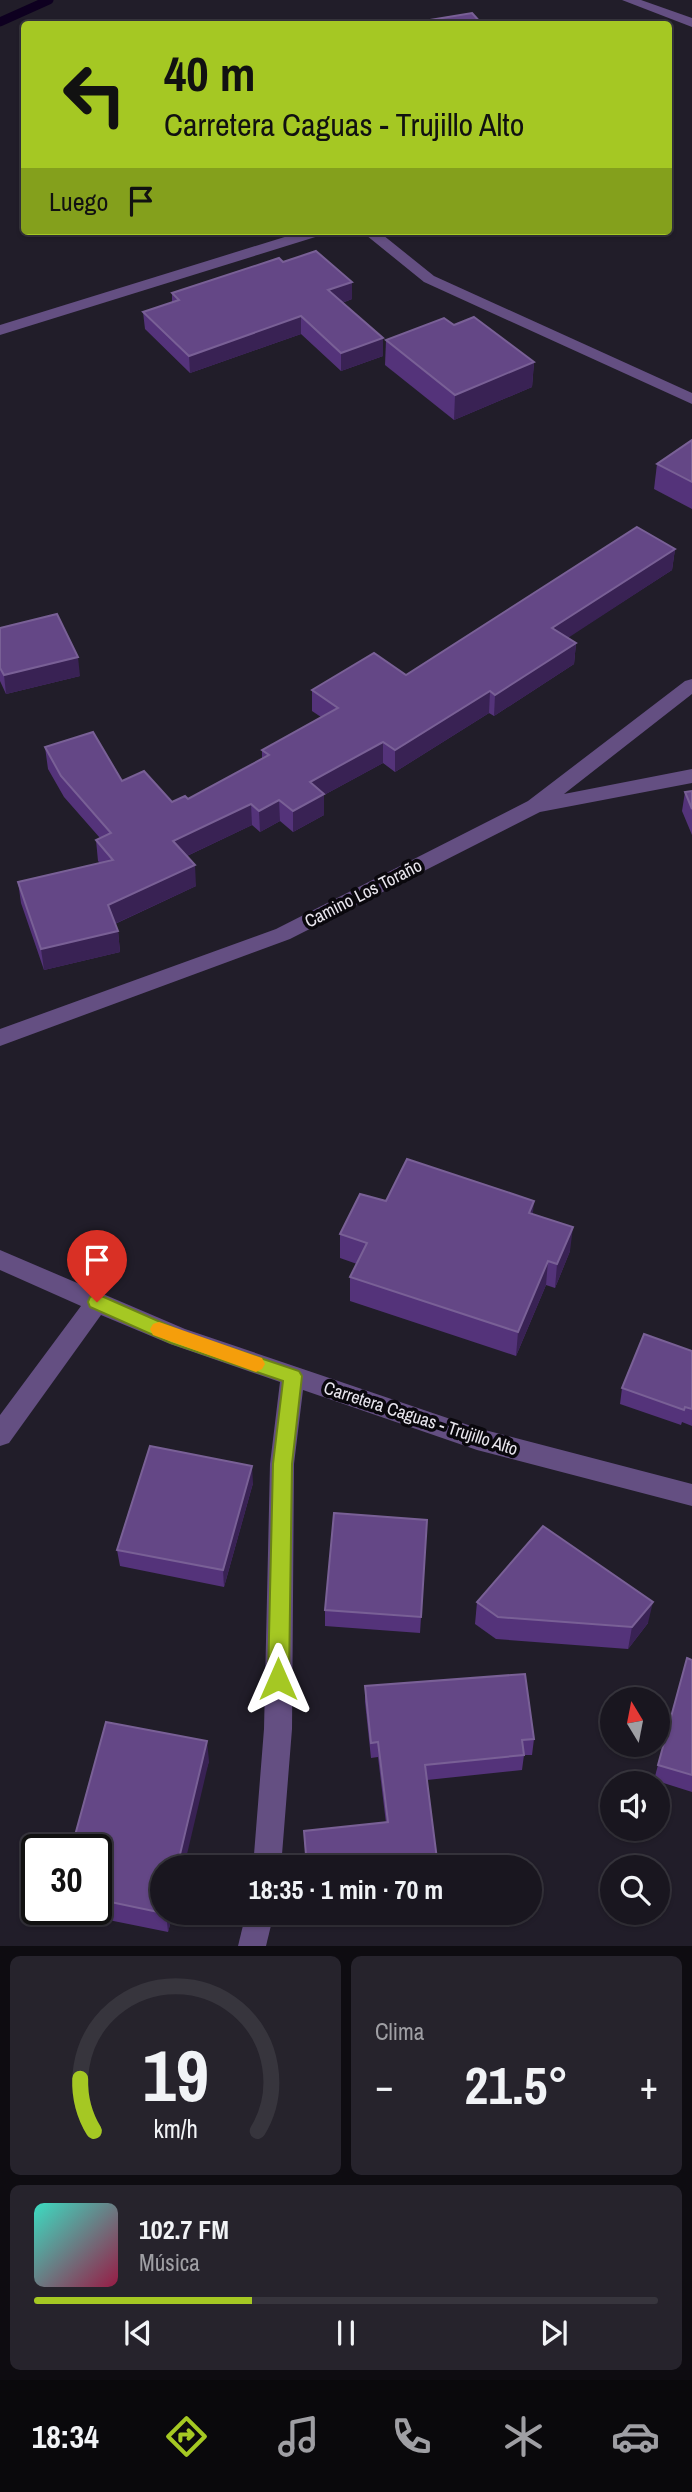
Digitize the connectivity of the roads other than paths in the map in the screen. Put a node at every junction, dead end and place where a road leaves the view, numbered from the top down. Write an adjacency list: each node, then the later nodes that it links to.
1 (629, 0): 2 (street)
2 (692, 23)
3 (307, 235): 5 (street)
4 (374, 235): 6 (street)
5 (0, 330)
6 (692, 399)
7 (692, 685): 9 (street, Camino Los Toraño)
8 (692, 776): 9 (street)
9 (535, 806): 10 (street, Camino Los Toraño)
10 (0, 1038)
11 (0, 1260): 12 (street, Carretera Caguas - Trujillo Alto)
12 (97, 1302): 13 (street, Carretera Caguas - Trujillo Alto); 14 (street)
13 (293, 1376): 15 (street, Carretera Caguas - Trujillo Alto); 16 (street)
14 (0, 1435)
15 (692, 1495)
16 (268, 1855)
17 (257, 1925): 18 (street)
18 (252, 1946)

